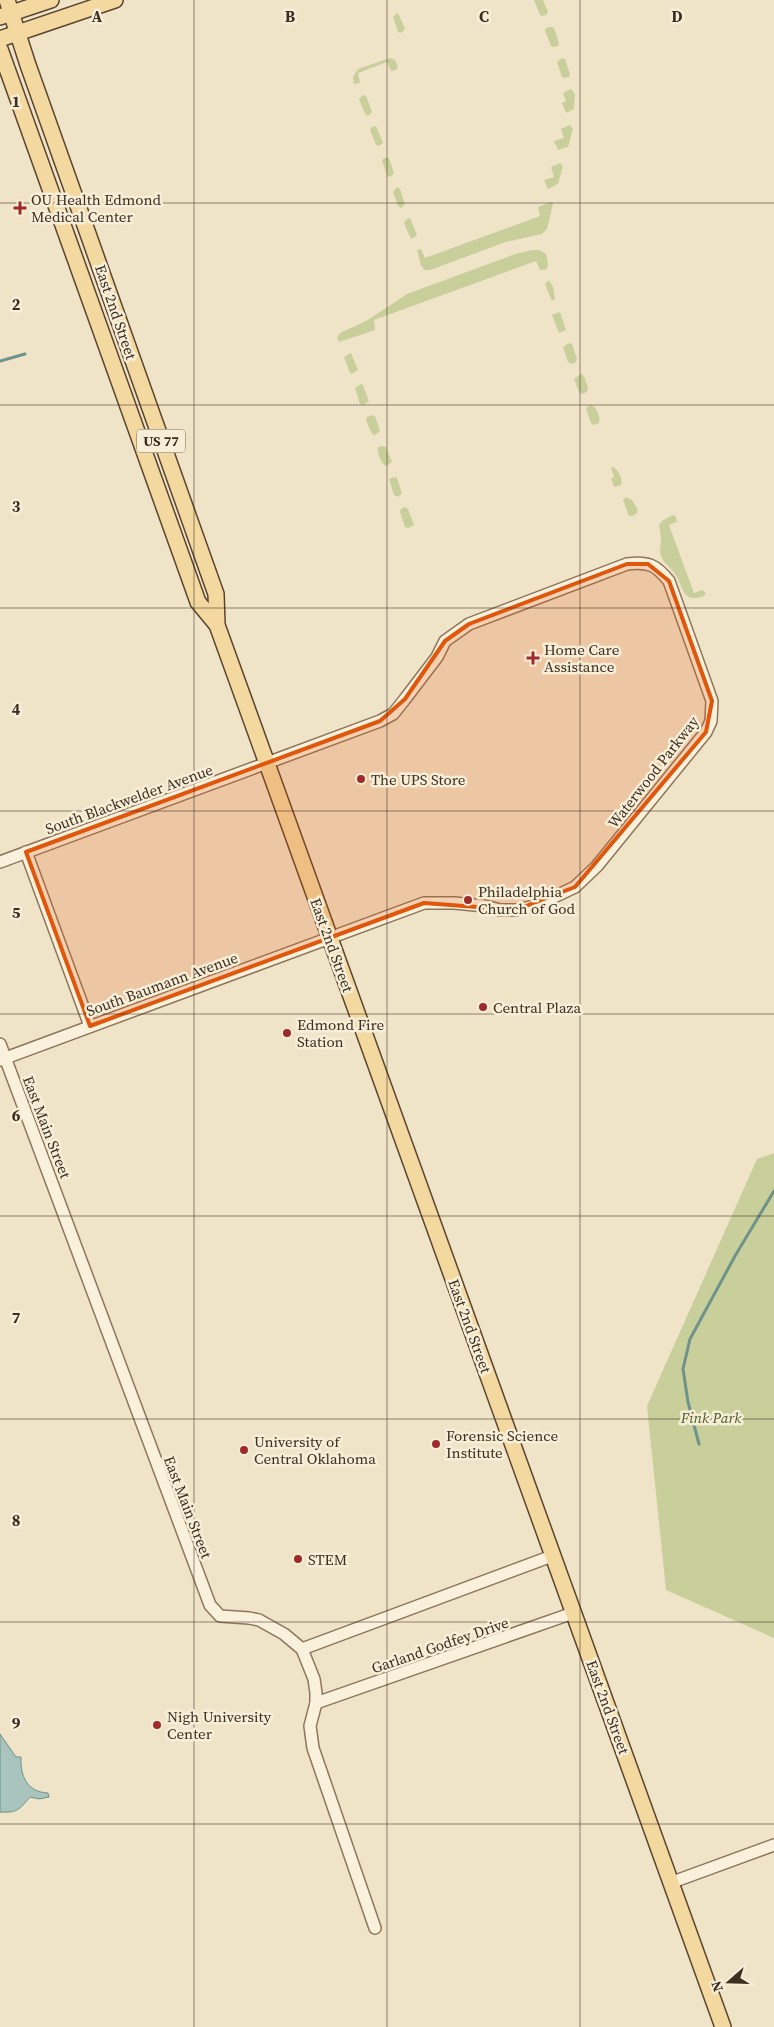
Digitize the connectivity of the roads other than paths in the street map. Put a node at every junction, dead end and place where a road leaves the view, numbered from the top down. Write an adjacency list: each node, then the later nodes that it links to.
1 (51, 0): 3 (main road)
2 (115, 0): 4 (main road)
3 (6, 10): 4 (main road, East 2nd Street)
4 (18, 34): 5 (main road); 8 (main road, East 2nd Street)
5 (0, 39)
6 (0, 49): 7 (main road, East 2nd Street)
7 (72, 251): 8 (main road); 9 (main road, East 2nd Street)
8 (101, 270): 10 (main road, East 2nd Street / US 77)
9 (159, 493): 10 (main road); 11 (main road, East 2nd Street)
10 (198, 545): 11 (main road, East 2nd Street / US 77)
11 (218, 625): 12 (main road, East 2nd Street)
12 (267, 764): 13 (street, South Blackwelder Avenue); 15 (main road, East 2nd Street); 15 (street, Waterwood Parkway)
13 (26, 852): 14 (street, South Blackwelder Avenue); 16 (street)
14 (0, 862)
15 (329, 938): 16 (street, South Baumann Avenue); 19 (main road, East 2nd Street)
16 (90, 1026): 18 (street, South Baumann Avenue)
17 (0, 1044): 18 (street, East Main Street)
18 (2, 1059): 21 (street, East Main Street)
19 (552, 1556): 20 (main road, East 2nd Street); 21 (street)
20 (573, 1614): 22 (street, Garland Godfey Drive); 24 (main road, East 2nd Street)
21 (302, 1648): 22 (street)
22 (316, 1703): 25 (street)
23 (774, 1845): 24 (street)
24 (670, 1883): 26 (main road, East 2nd Street)
25 (375, 1928)
26 (723, 2027)

